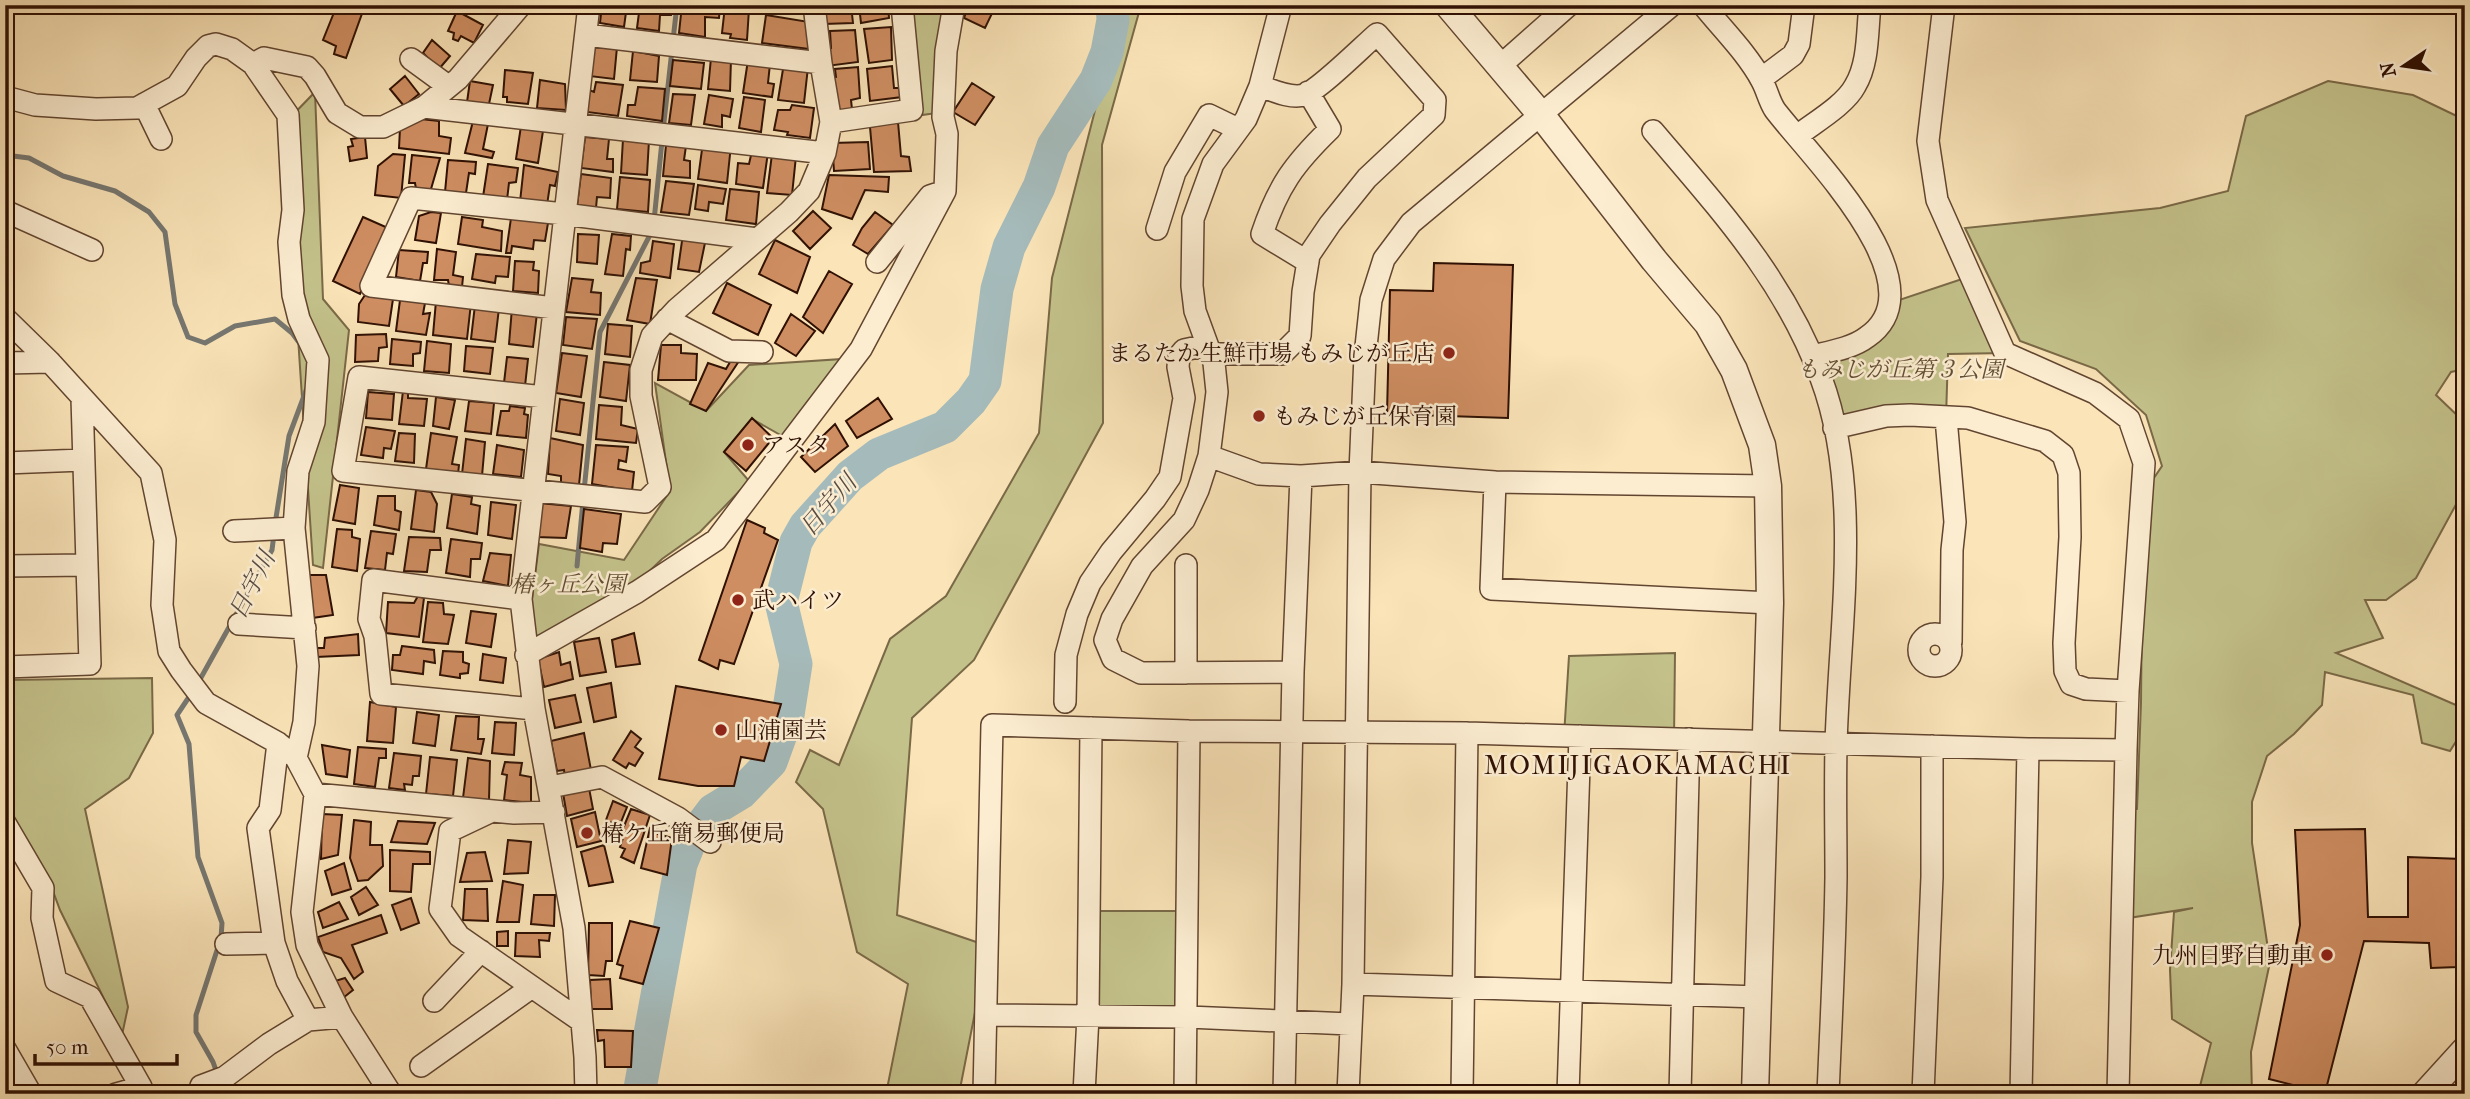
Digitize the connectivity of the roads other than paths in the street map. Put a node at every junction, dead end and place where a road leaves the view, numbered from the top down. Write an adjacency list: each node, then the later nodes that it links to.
1 (522, 5): 20 (street)
2 (589, 5): 14 (street)
3 (814, 5): 16 (street)
4 (902, 5): 27 (street)
5 (954, 5): 34 (street)
6 (1281, 5): 21 (street)
7 (1448, 5): 18 (street)
8 (1569, 5): 18 (street)
9 (1672, 5): 26 (street)
10 (1703, 5): 19 (street)
11 (1804, 5): 19 (street)
12 (1870, 5): 31 (street)
13 (1944, 5): 80 (street)
14 (586, 35): 16 (street); 28 (street)
15 (411, 59): 20 (street)
16 (821, 63): 27 (street)
17 (253, 64): 24 (street); 25 (street); 64 (street)
18 (1500, 66): 26 (street)
19 (1761, 79): 31 (street)
20 (448, 86): 25 (street)
21 (1260, 86): 22 (street); 29 (street)
22 (1308, 92): 41 (street); 41 (street)
23 (5, 97): 24 (street)
24 (144, 104): 32 (street)
25 (424, 107): 28 (street)
26 (1542, 116): 57 (street); 60 (street)
27 (831, 122): 33 (street)
28 (575, 126): 33 (street); 36 (street)
29 (1238, 129): 37 (street); 45 (street)
30 (1653, 131): 47 (street)
31 (1797, 136): 47 (street)
32 (161, 139)
33 (825, 153): 38 (street)
34 (945, 191): 40 (street); 76 (street)
35 (5, 211): 39 (street)
36 (564, 214): 38 (street); 42 (street); 42 (street)
37 (1157, 229)
38 (757, 239): 44 (street)
39 (92, 250)
40 (877, 262)
41 (1308, 262): 45 (street)
42 (554, 308): 50 (street)
43 (5, 318): 48 (street)
44 (667, 319): 46 (street); 61 (street)
45 (1209, 349): 54 (street); 62 (street)
46 (762, 352)
47 (1812, 356): 53 (street)
48 (50, 362): 49 (street); 51 (street)
49 (5, 363)
50 (544, 397): 61 (street); 61 (street)
51 (82, 398): 55 (street); 91 (street)
52 (1946, 418): 53 (street); 75 (street); 80 (street)
53 (1834, 428): 92 (street)
54 (1209, 456): 58 (street); 63 (street)
55 (83, 460): 56 (street); 66 (street)
56 (5, 463)
57 (1360, 472): 58 (street); 59 (street); 86 (street)
58 (1301, 476): 78 (street)
59 (1495, 482): 60 (street); 70 (street)
60 (1768, 486): 70 (street)
61 (532, 491): 69 (street)
62 (1159, 493): 63 (street); 73 (street)
63 (1188, 512): 74 (street)
64 (290, 528): 65 (street); 72 (street)
65 (234, 531)
66 (86, 565): 68 (street); 77 (street)
67 (1186, 565): 79 (street)
68 (5, 566)
69 (521, 599): 76 (street); 82 (street)
70 (1770, 603): 90 (street)
71 (239, 624): 72 (street)
72 (305, 628): 96 (street)
73 (1072, 633): 74 (street); 81 (street)
74 (1105, 640): 79 (street)
75 (1951, 642)
76 (526, 655): 82 (street)
77 (5, 667)
78 (1293, 672): 79 (street); 85 (street)
79 (1186, 673)
80 (2127, 691): 95 (street)
81 (1065, 702)
82 (534, 709): 97 (street)
83 (1091, 728): 84 (street); 113 (street); 114 (street)
84 (1189, 731): 85 (street); 116 (street)
85 (1292, 731): 86 (street); 119 (street)
86 (1357, 732): 87 (street); 106 (street)
87 (1467, 733): 88 (street); 107 (street)
88 (1580, 736): 89 (street); 109 (street)
89 (1689, 739): 90 (street); 110 (street)
90 (1767, 741): 92 (street); 111 (street)
91 (278, 743): 96 (street); 103 (street)
92 (1836, 744): 93 (street); 138 (street)
93 (1932, 746): 94 (street); 139 (street)
94 (2028, 749): 95 (street); 140 (street)
95 (2126, 750): 141 (street)
96 (296, 758): 98 (street)
97 (550, 787): 100 (street); 102 (street)
98 (315, 794): 99 (street); 115 (street)
99 (490, 811): 100 (street); 105 (street)
100 (554, 812): 118 (street)
101 (9, 837): 126 (street)
102 (709, 842)
103 (274, 943): 104 (street); 117 (street)
104 (226, 944)
105 (481, 951): 108 (street); 112 (street)
106 (1353, 984): 107 (street); 120 (street)
107 (1464, 986): 109 (street); 134 (street)
108 (532, 987): 118 (street); 123 (street)
109 (1572, 990): 110 (street); 135 (street)
110 (1683, 994): 111 (street); 136 (street)
111 (1759, 998): 137 (street)
112 (434, 1001)
113 (986, 1015): 114 (street); 129 (street)
114 (1088, 1016): 116 (street); 130 (street)
115 (342, 1017): 117 (street); 127 (street)
116 (1188, 1017): 119 (street); 131 (street)
117 (308, 1020): 124 (street)
118 (581, 1021): 128 (street)
119 (1284, 1021): 120 (street); 132 (street)
120 (1350, 1024): 133 (street)
121 (5, 1049): 125 (street)
122 (2465, 1050): 142 (street)
123 (421, 1066)
124 (214, 1085)
125 (31, 1094)
126 (116, 1094)
127 (391, 1094)
128 (586, 1094)
129 (984, 1094)
130 (1084, 1094)
131 (1185, 1094)
132 (1284, 1094)
133 (1348, 1094)
134 (1462, 1094)
135 (1568, 1094)
136 (1680, 1094)
137 (1755, 1094)
138 (1828, 1094)
139 (1923, 1094)
140 (2021, 1094)
141 (2118, 1094)
142 (2425, 1094)

